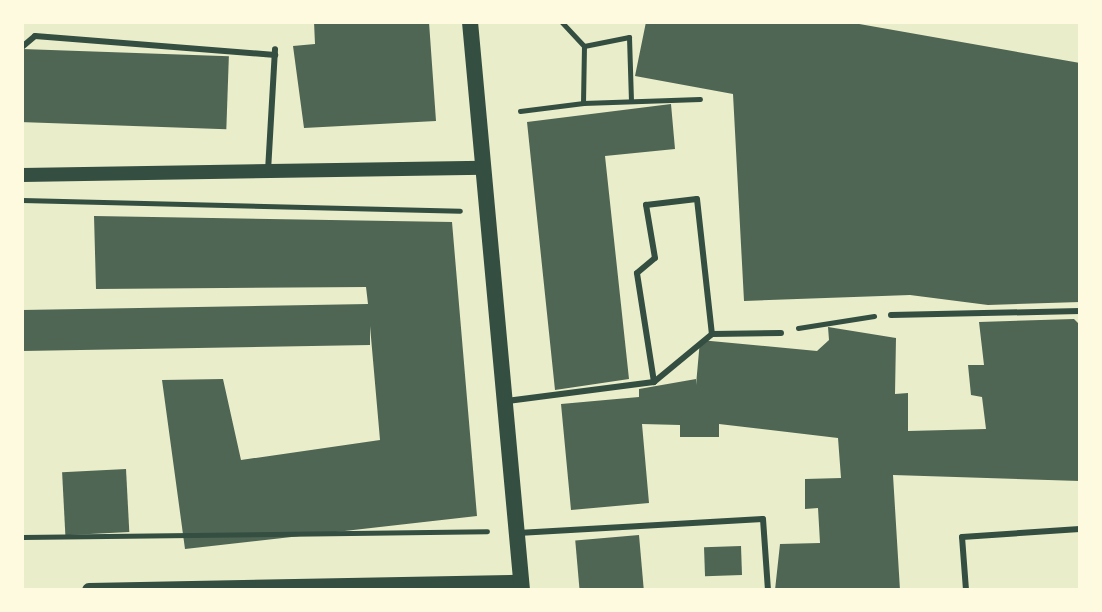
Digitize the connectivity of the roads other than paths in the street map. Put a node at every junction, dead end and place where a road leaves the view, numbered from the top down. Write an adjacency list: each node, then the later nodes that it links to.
1 (470, 22): 3 (main road)
2 (22, 47): 4 (lane)
3 (484, 168): 4 (street); 11 (main road)
4 (268, 171): 5 (street)
5 (22, 175)
6 (1080, 311): 7 (lane)
7 (891, 315)
8 (781, 333): 9 (lane)
9 (712, 334): 10 (lane); 10 (lane)
10 (654, 382): 11 (lane)
11 (504, 401): 13 (main road)
12 (1080, 529): 17 (lane)
13 (518, 533): 14 (main road); 16 (lane)
14 (522, 586): 15 (street)
15 (89, 590)
16 (768, 590)
17 (966, 590)

